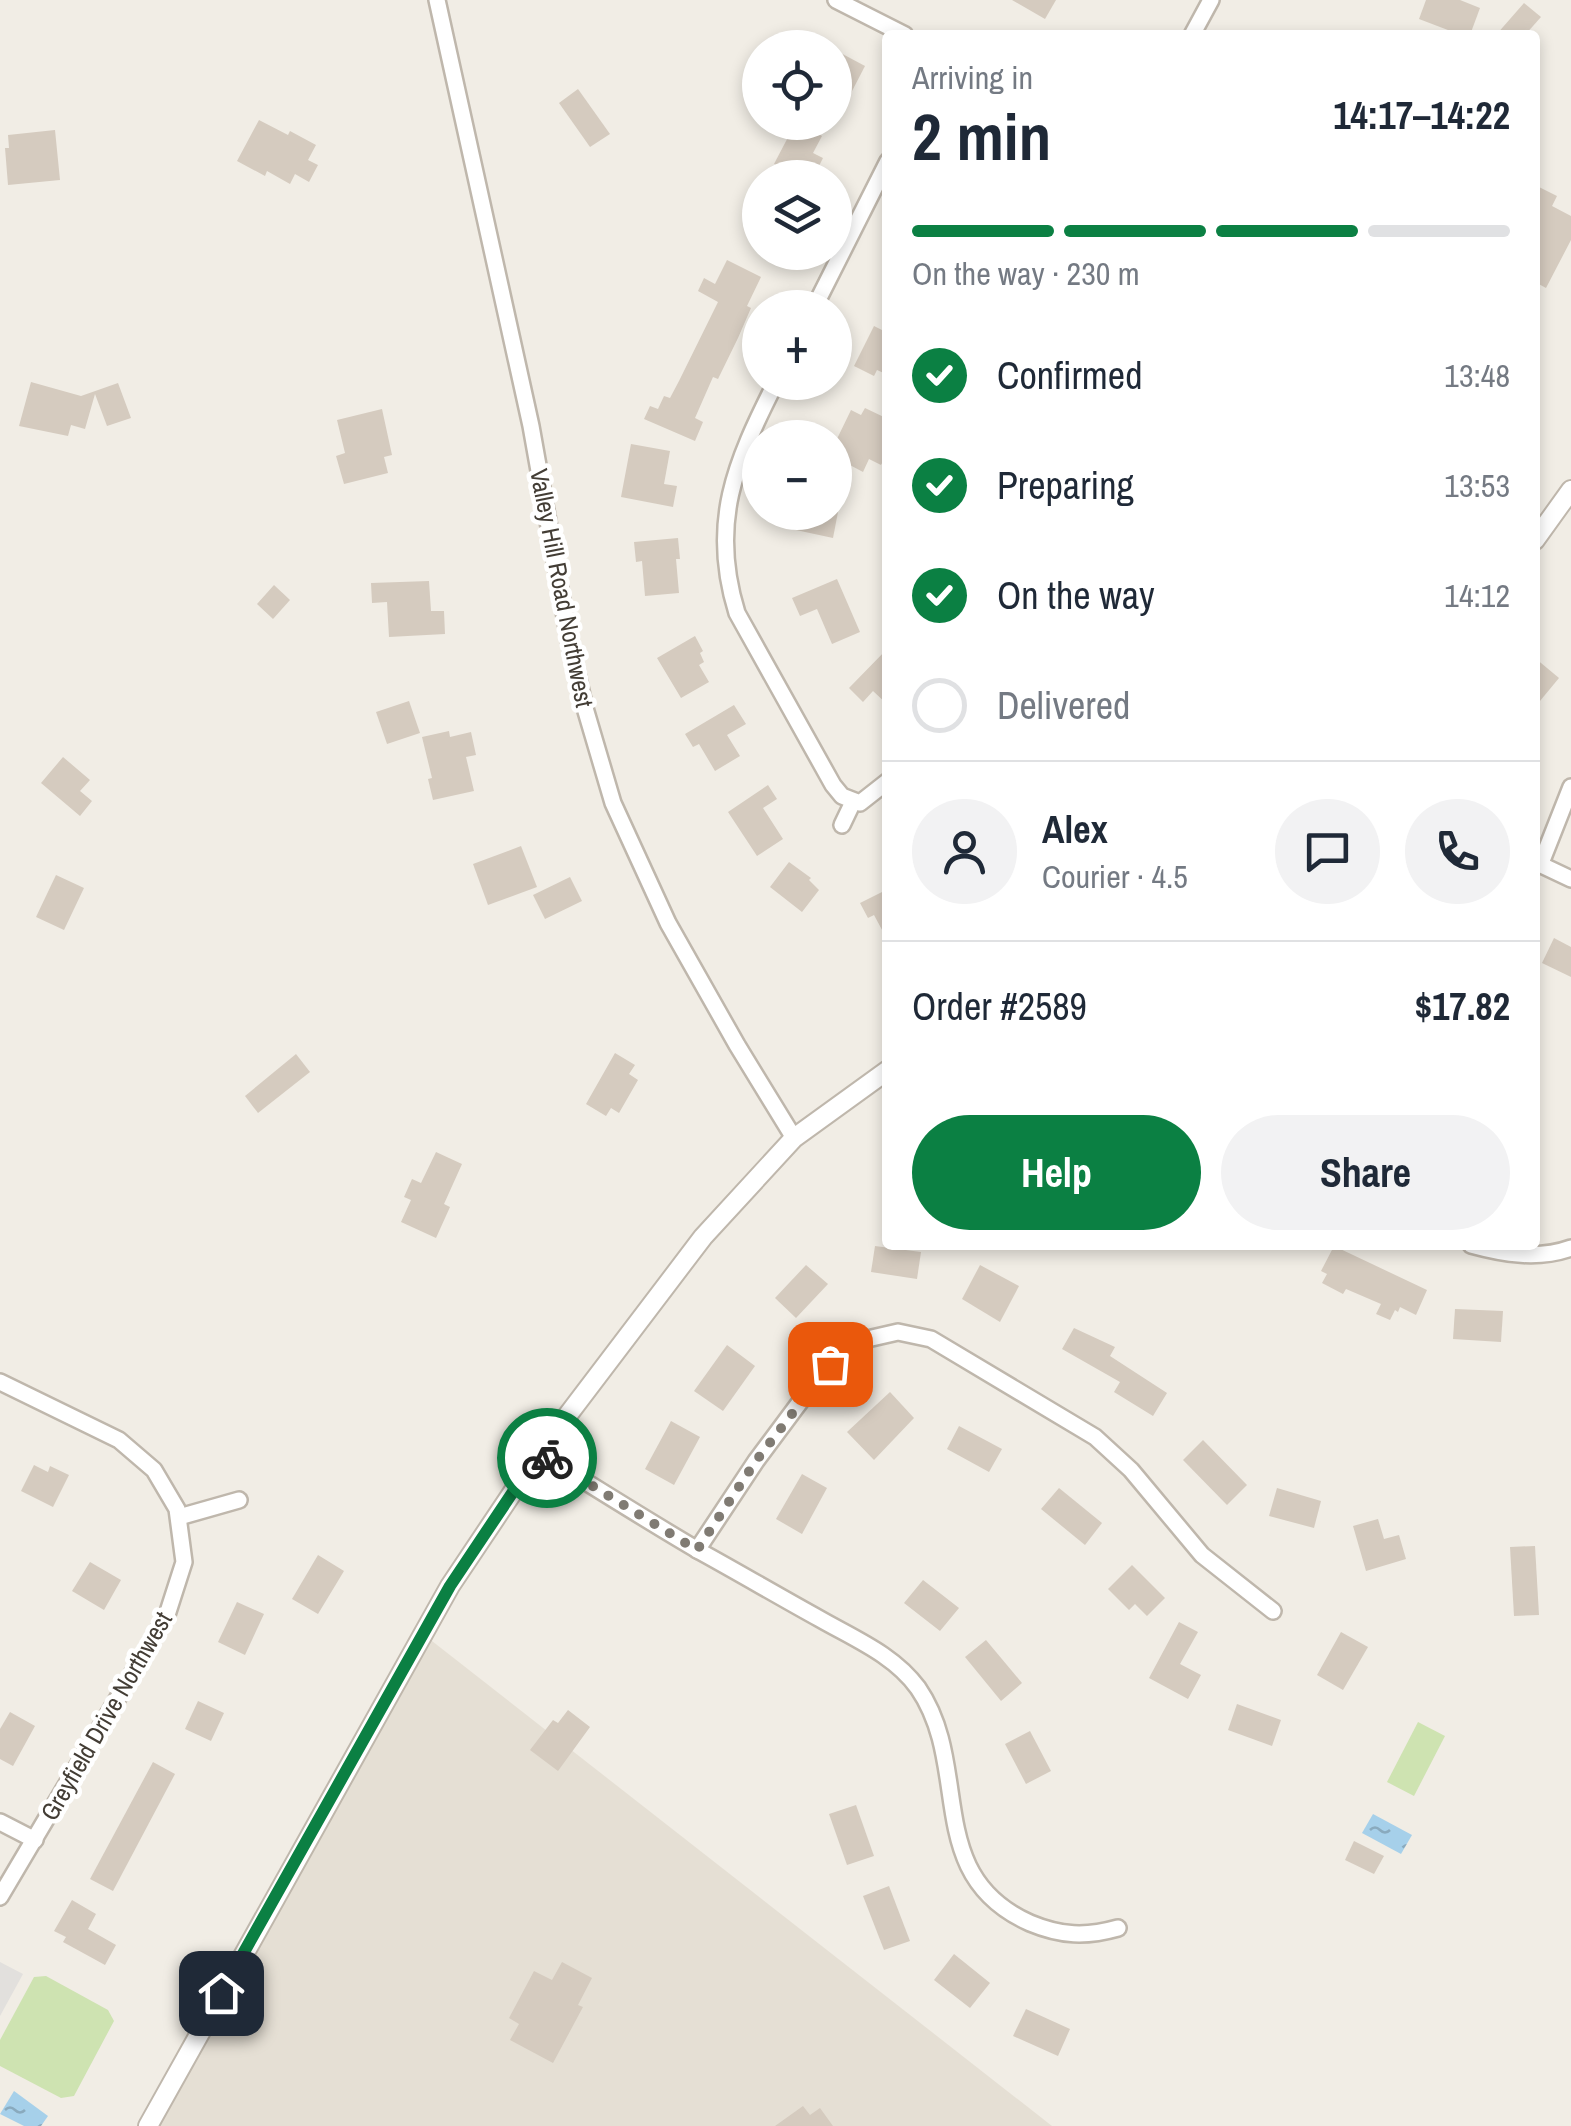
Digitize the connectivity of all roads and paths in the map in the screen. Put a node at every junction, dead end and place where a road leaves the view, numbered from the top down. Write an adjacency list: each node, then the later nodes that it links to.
1 (437, 0): 19 (street, Valley Hill Road Northwest)
2 (836, 0): 4 (street)
3 (1211, 0): 5 (street)
4 (895, 30)
5 (1195, 30)
6 (882, 173): 7 (street)
7 (823, 290)
8 (767, 400): 13 (street)
9 (1571, 490): 10 (street)
10 (1540, 533)
11 (882, 786): 13 (street)
12 (1571, 786): 15 (street)
13 (852, 802): 14 (street)
14 (842, 825)
15 (1540, 857)
16 (1540, 863): 17 (street)
17 (1571, 879)
18 (882, 1074): 19 (street)
19 (794, 1138): 23 (street)
20 (1571, 1248): 21 (street)
21 (1499, 1250)
22 (0, 1382): 25 (street, Greyfield Drive Northwest)
23 (539, 1453): 26 (street); 32 (street)
24 (239, 1500): 25 (street)
25 (178, 1517): 29 (street, Greyfield Drive Northwest)
26 (697, 1550): 27 (street); 31 (street)
27 (1273, 1611)
28 (0, 1822): 29 (street)
29 (35, 1840): 30 (street, Greyfield Drive Northwest)
30 (0, 1898)
31 (1118, 1928)
32 (148, 2126)

